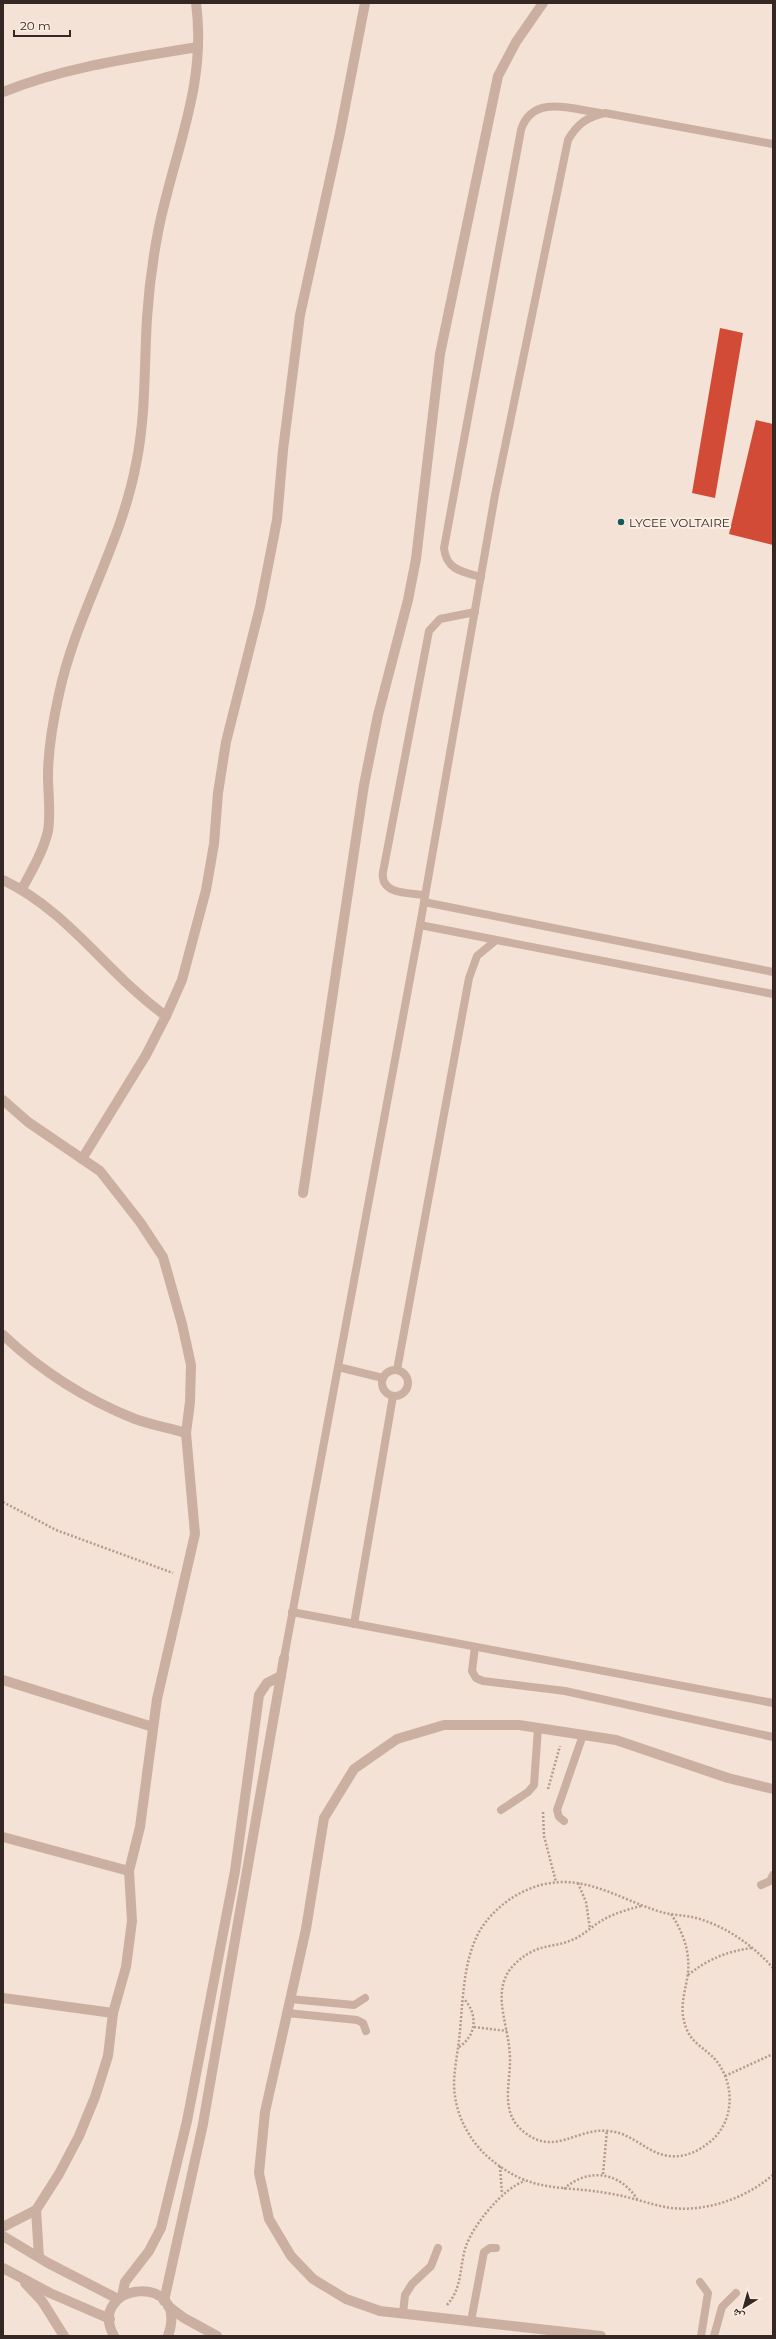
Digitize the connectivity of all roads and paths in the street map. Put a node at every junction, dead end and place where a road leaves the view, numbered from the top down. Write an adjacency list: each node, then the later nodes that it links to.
1 (196, 3): 4 (street)
2 (365, 3): 17 (street)
3 (543, 3): 20 (street)
4 (198, 47): 5 (street); 11 (street)
5 (3, 92)
6 (604, 113): 7 (lane); 8 (lane); 8 (lane)
7 (773, 144)
8 (481, 577): 9 (lane)
9 (475, 612): 12 (lane); 12 (lane)
10 (3, 880): 11 (street)
11 (22, 889): 17 (street)
12 (425, 899): 13 (lane); 15 (lane)
13 (420, 925): 14 (lane); 22 (lane)
14 (495, 941): 16 (lane); 23 (lane)
15 (773, 972)
16 (773, 994)
17 (166, 1016): 19 (street)
18 (3, 1100): 19 (street)
19 (82, 1159): 26 (street)
20 (303, 1193)
21 (3, 1335): 26 (street)
22 (338, 1367): 24 (lane); 29 (lane)
23 (397, 1370): 24 (lane); 25 (lane)
24 (383, 1378): 25 (lane)
25 (393, 1396): 30 (lane)
26 (186, 1433): 28 (street)
27 (3, 1502): 28 (path)
28 (184, 1578): 36 (street)
29 (292, 1612): 30 (lane); 32 (lane)
30 (354, 1624): 31 (lane)
31 (476, 1647): 35 (lane); 39 (lane)
32 (284, 1658): 33 (street)
33 (281, 1676): 84 (street); 85 (street)
34 (3, 1680): 36 (street)
35 (773, 1703)
36 (152, 1727): 44 (street)
37 (538, 1728): 38 (street); 41 (lane); 57 (street)
38 (583, 1735): 40 (street); 42 (lane)
39 (773, 1737)
40 (773, 1789)
41 (501, 1810)
42 (564, 1821)
43 (3, 1837): 44 (street)
44 (129, 1871): 58 (street)
45 (773, 1876): 47 (lane)
46 (578, 1883): 48 (path); 50 (path); 56 (path)
47 (761, 1885)
48 (642, 1906): 49 (path); 50 (path)
49 (671, 1914): 51 (path); 53 (path)
50 (590, 1929): 62 (path)
51 (753, 1948): 52 (path); 53 (path)
52 (773, 1968)
53 (687, 1975): 65 (path)
54 (3, 1998): 58 (street)
55 (365, 1998): 57 (lane)
56 (464, 1998): 60 (path); 63 (path)
57 (290, 2000): 59 (street)
58 (113, 2013): 74 (street)
59 (287, 2013): 61 (lane); 86 (street)
60 (474, 2027): 62 (path); 63 (path)
61 (366, 2030)
62 (507, 2031): 66 (path)
63 (458, 2047): 67 (path)
64 (773, 2054): 65 (path)
65 (725, 2076): 66 (path)
66 (607, 2130): 68 (path)
67 (500, 2165): 70 (path); 72 (path)
68 (603, 2174): 71 (path); 73 (path)
69 (773, 2174): 73 (path)
70 (525, 2181): 71 (path); 72 (path)
71 (564, 2189): 73 (path)
72 (502, 2195): 87 (path)
73 (637, 2199)
74 (36, 2210): 75 (street); 79 (street)
75 (3, 2227)
76 (3, 2236): 79 (street)
77 (438, 2248): 86 (lane)
78 (496, 2248): 89 (lane)
79 (39, 2257): 84 (street)
80 (3, 2268): 81 (street)
81 (21, 2278): 88 (street); 91 (street)
82 (700, 2282): 96 (lane)
83 (736, 2293): 97 (lane)
84 (120, 2297): 85 (street); 88 (street)
85 (166, 2303): 93 (street); 94 (street)
86 (403, 2313): 87 (street)
87 (433, 2316): 89 (street)
88 (110, 2319): 92 (street)
89 (471, 2320): 90 (street)
90 (564, 2333): 95 (street)
91 (64, 2336)
92 (114, 2336)
93 (168, 2336)
94 (217, 2336)
95 (601, 2336)
96 (701, 2336)
97 (714, 2336)

